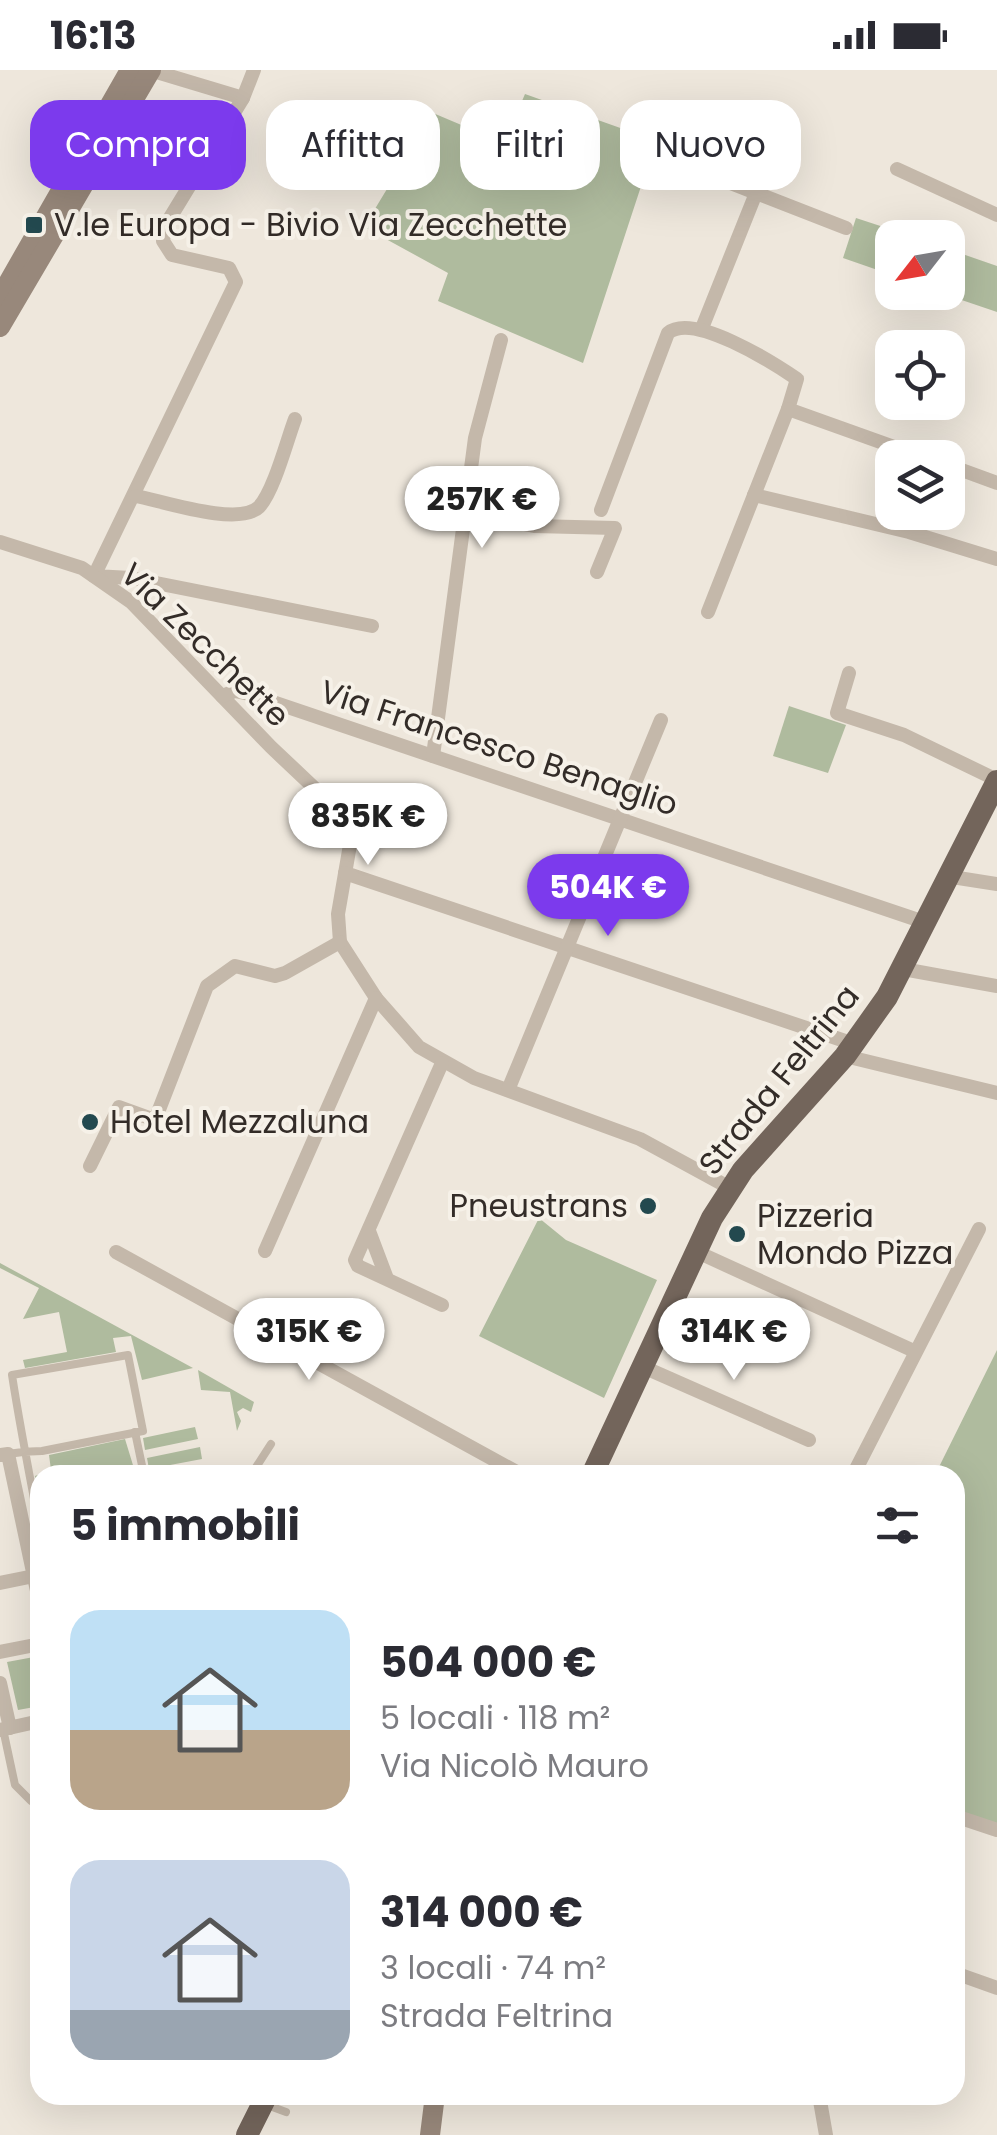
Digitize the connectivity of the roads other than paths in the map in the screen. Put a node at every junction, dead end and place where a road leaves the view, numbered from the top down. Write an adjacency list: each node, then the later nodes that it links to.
1 (151, 70): 4 (street); 11 (main road)
2 (254, 70): 4 (street)
3 (127, 72): 10 (main road)
4 (244, 98): 20 (street)
5 (898, 169): 8 (street)
6 (748, 190): 7 (street)
7 (756, 193): 9 (street); 12 (street)
8 (997, 215)
9 (846, 228)
10 (0, 297)
11 (0, 327)
12 (702, 328): 14 (street); 21 (street)
13 (501, 340): 22 (street)
14 (788, 409): 16 (street); 19 (street)
15 (295, 419): 20 (street)
16 (875, 440)
17 (965, 472): 18 (street)
18 (997, 483)
19 (754, 495): 24 (street); 27 (street)
20 (136, 496): 26 (street)
21 (601, 510)
22 (465, 512): 25 (street); 32 (street)
23 (0, 542): 26 (street, Via Zecchette)
24 (997, 559)
25 (596, 572)
26 (94, 576): 28 (street); 30 (street, Via Zecchette)
27 (708, 612)
28 (372, 626)
29 (850, 673): 33 (street, Strada Feltrina)
30 (222, 696): 32 (street, Via Francesco Benaglio); 35 (street, Via Zecchette)
31 (660, 720): 34 (street)
32 (434, 756): 34 (street, Via Francesco Benaglio)
33 (997, 781): 36 (main road, Strada Feltrina)
34 (622, 816): 38 (street, Via Francesco Benaglio); 40 (street)
35 (345, 873): 39 (street, Via Zecchette); 40 (street)
36 (952, 877): 37 (street); 38 (main road, Strada Feltrina)
37 (997, 884)
38 (927, 923): 41 (main road, Strada Feltrina)
39 (340, 942): 43 (street); 48 (street)
40 (567, 948): 44 (street); 46 (street)
41 (903, 968): 42 (street); 44 (main road, Strada Feltrina)
42 (997, 986)
43 (376, 998): 45 (street); 52 (street)
44 (849, 1050): 47 (street); 49 (main road, Strada Feltrina)
45 (442, 1063): 46 (street); 54 (street)
46 (508, 1090): 49 (street)
47 (997, 1093)
48 (90, 1166)
49 (730, 1188): 51 (main road, Strada Feltrina)
50 (979, 1230): 55 (street)
51 (696, 1250): 55 (street); 56 (main road, Strada Feltrina)
52 (265, 1251)
53 (116, 1252): 64 (street)
54 (442, 1305)
55 (914, 1352): 66 (street)
56 (641, 1366): 58 (street); 65 (main road, Strada Feltrina)
57 (136, 1432): 60 (lane); 60 (lane); 62 (lane)
58 (810, 1440)
59 (270, 1444): 63 (lane)
60 (25, 1452): 61 (lane); 67 (lane)
61 (4, 1455): 68 (street)
62 (142, 1465)
63 (258, 1465)
64 (504, 1465)
65 (600, 1465)
66 (859, 1465)
67 (30, 1478)
68 (30, 1560)
69 (30, 1577): 70 (street)
70 (0, 1583)
71 (30, 1646): 72 (street)
72 (0, 1652)
73 (0, 1683): 75 (street)
74 (30, 1723): 75 (street)
75 (4, 1729): 76 (lane)
76 (30, 1799)
77 (965, 1819): 78 (street)
78 (997, 1830)
79 (965, 1977): 80 (street)
80 (997, 1988)
81 (262, 2105): 86 (main road)
82 (275, 2105): 85 (lane)
83 (434, 2105): 87 (main road)
84 (821, 2105): 88 (street)
85 (286, 2112)
86 (247, 2135)
87 (430, 2135)
88 (826, 2135)

